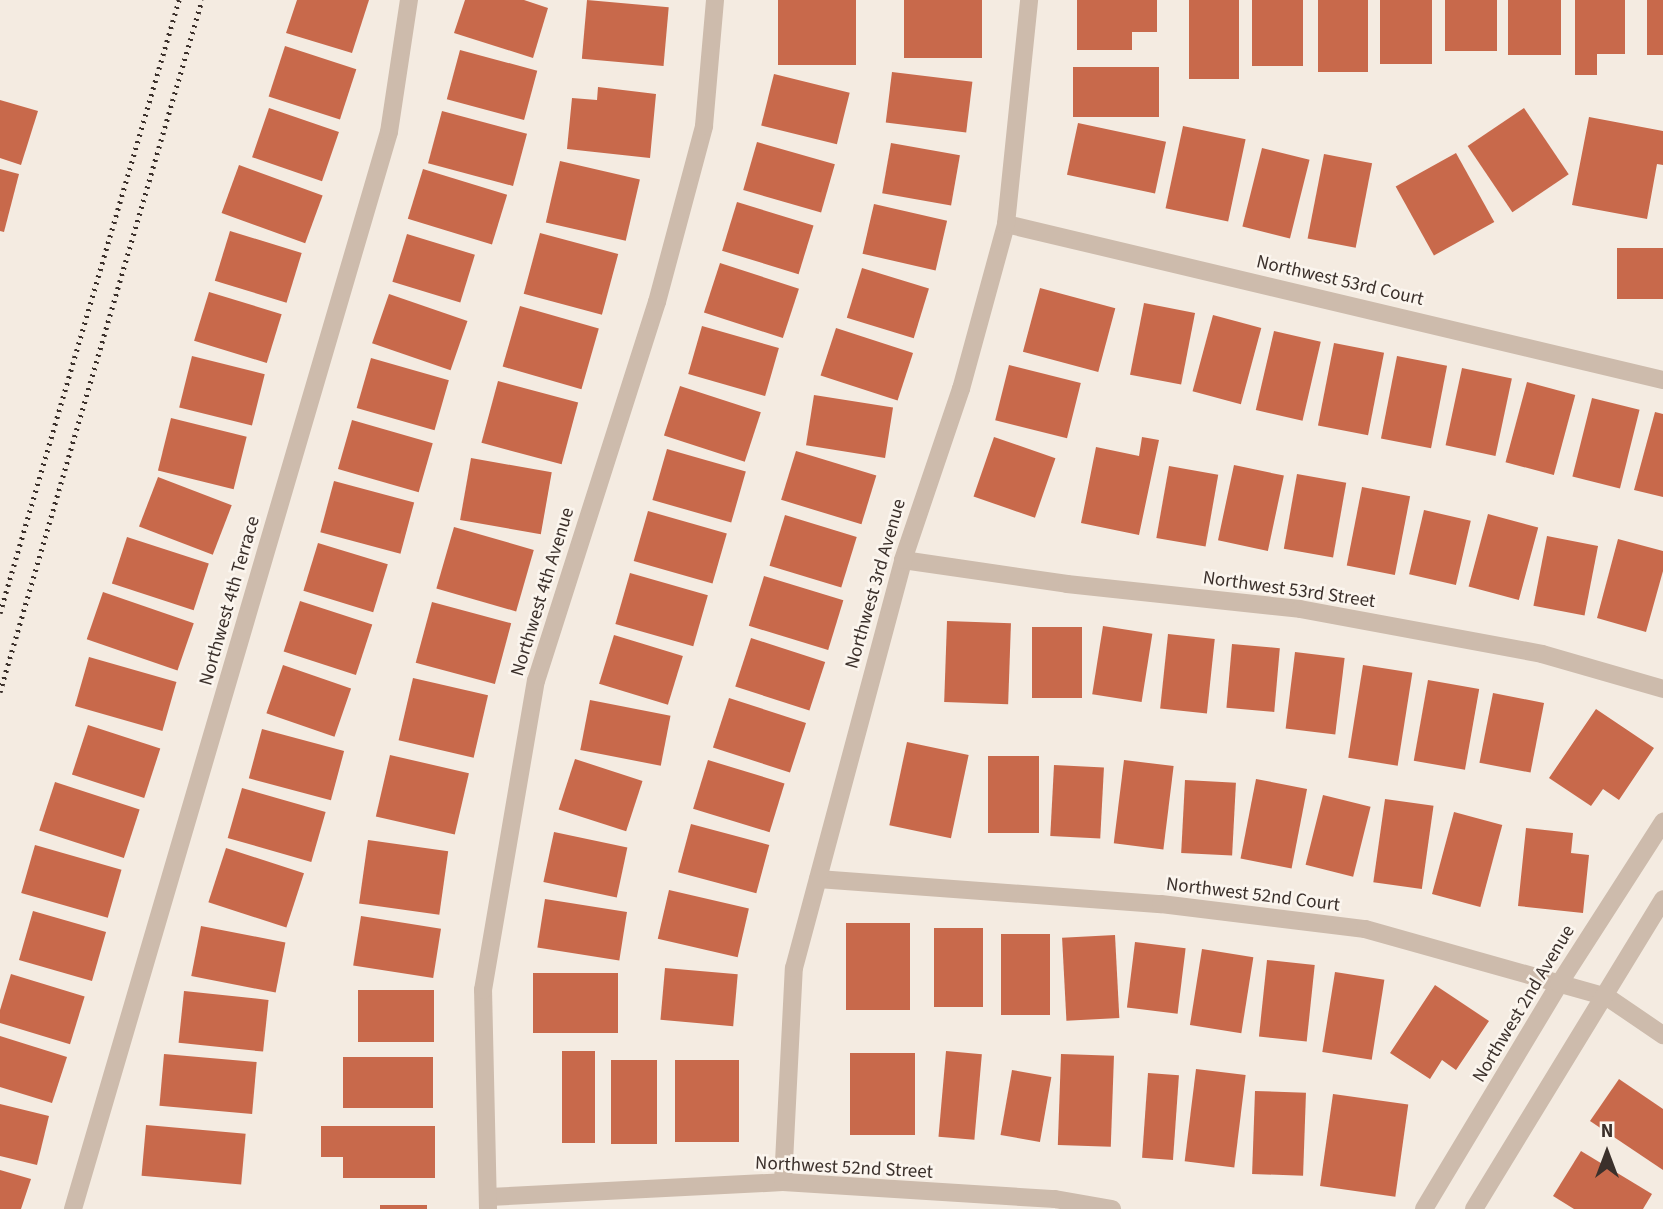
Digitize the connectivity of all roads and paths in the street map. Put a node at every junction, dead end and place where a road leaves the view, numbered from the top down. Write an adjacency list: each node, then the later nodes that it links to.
1 (409, 0): 16 (street, Northwest 4th Terrace)
2 (715, 0): 15 (street, Northwest 4th Avenue)
3 (1029, 0): 4 (street, Northwest 3rd Avenue)
4 (1006, 224): 5 (street, Northwest 53rd Court); 6 (street, Northwest 3rd Avenue)
5 (1663, 380)
6 (903, 560): 7 (street, Northwest 53rd Street); 9 (street, Northwest 3rd Avenue)
7 (1663, 689)
8 (1663, 822): 11 (street, Northwest 2nd Avenue)
9 (818, 879): 11 (street, Northwest 52nd Court); 14 (street, Northwest 3rd Avenue)
10 (1663, 899): 12 (street)
11 (1559, 984): 12 (street, Northwest 52nd Court); 18 (street, Northwest 2nd Avenue)
12 (1607, 997): 13 (street, Northwest 52nd Court); 19 (street)
13 (1663, 1035)
14 (783, 1182): 15 (street, Northwest 52nd Street); 17 (street, Northwest 52nd Street)
15 (489, 1203)
16 (73, 1209)
17 (1112, 1209)
18 (1424, 1209)
19 (1474, 1209)

